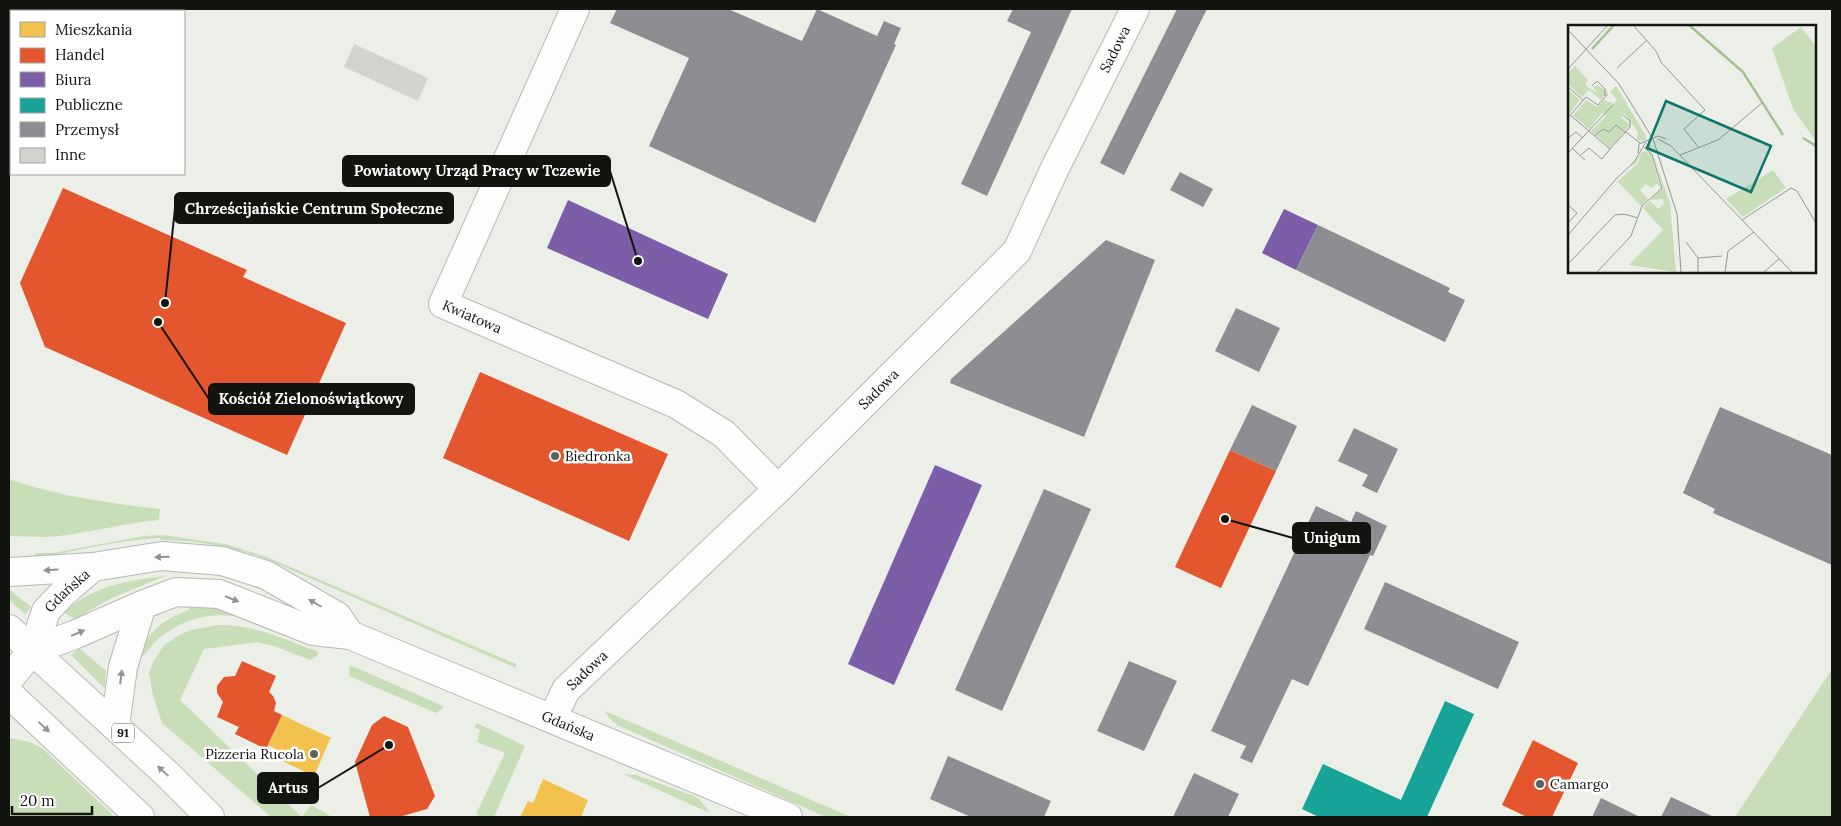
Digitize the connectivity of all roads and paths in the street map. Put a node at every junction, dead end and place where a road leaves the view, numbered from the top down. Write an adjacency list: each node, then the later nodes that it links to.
1 (575, 9): 3 (street, Kwiatowa)
2 (1135, 9): 3 (street, Sadowa)
3 (778, 489): 12 (street, Sadowa)
4 (93, 567): 5 (street, one-way to 5); 8 (street, Gdańska, one-way to 4); 9 (street, Gdańska)
5 (9, 572)
6 (142, 605): 8 (street, Gdańska, one-way to 8); 9 (street, Gdańska, one-way to 6); 13 (street, one-way to 6)
7 (9, 629): 9 (street, 91)
8 (350, 635): 12 (street, Gdańska)
9 (33, 650): 10 (street); 13 (street, 91)
10 (9, 679)
11 (9, 694): 14 (street, one-way to 14)
12 (552, 719): 16 (street, Gdańska)
13 (115, 726): 15 (street, 91, one-way to 13)
14 (140, 817)
15 (210, 817)
16 (788, 817)

